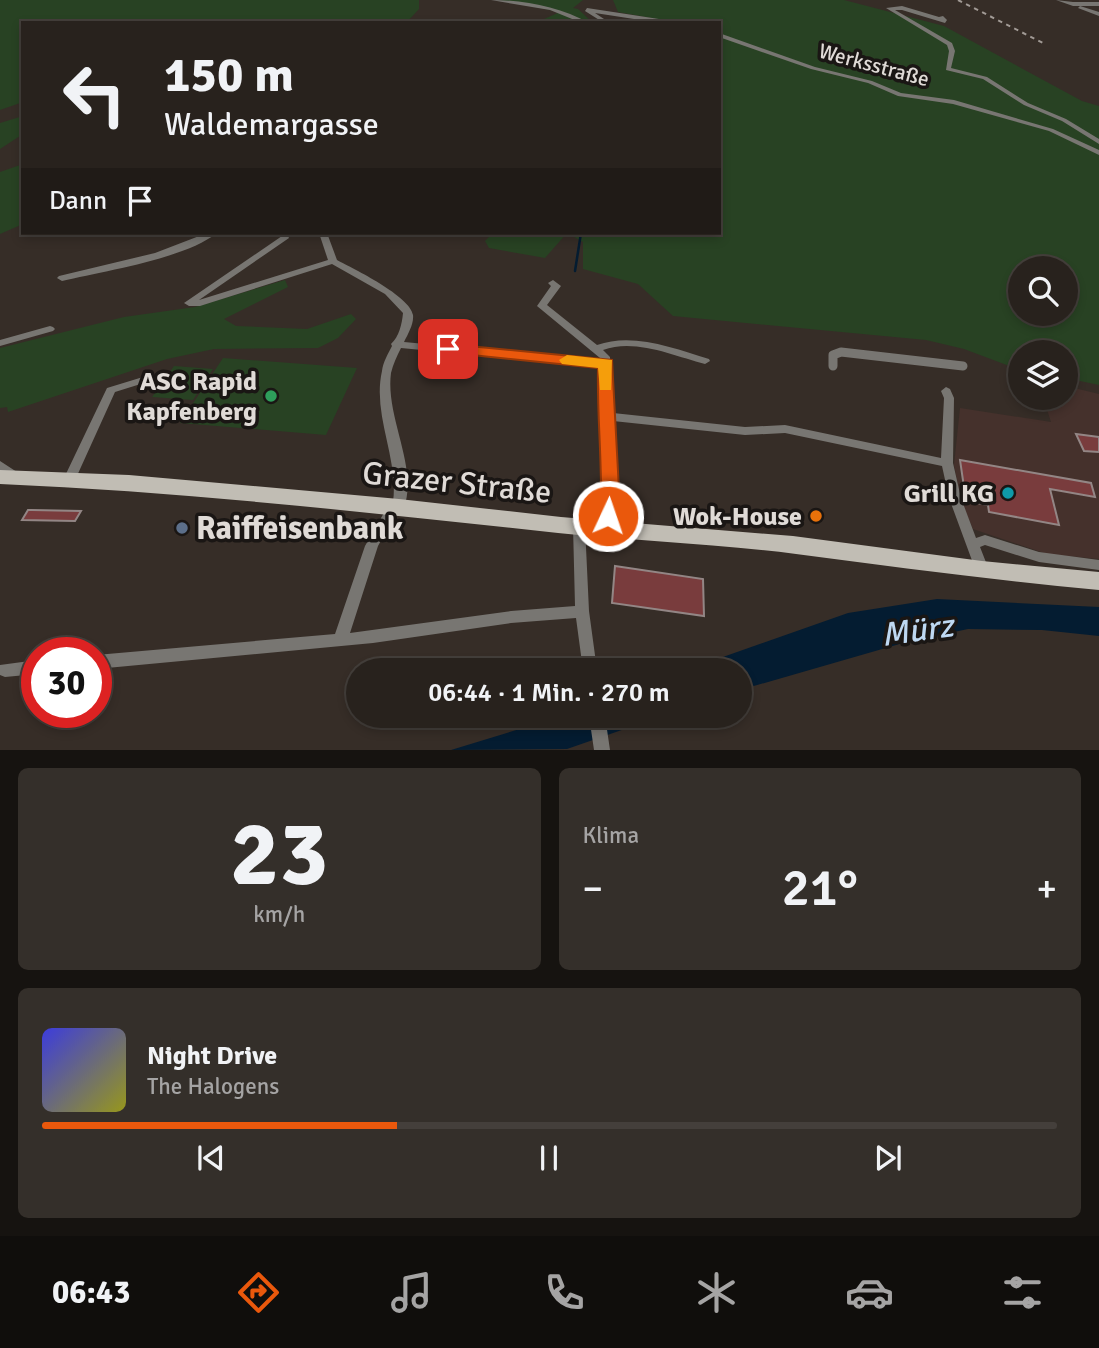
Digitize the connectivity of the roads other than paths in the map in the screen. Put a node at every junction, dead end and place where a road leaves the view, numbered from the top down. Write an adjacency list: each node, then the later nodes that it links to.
1 (493, 0): 8 (street)
2 (1058, 0): 5 (street)
3 (1094, 0): 4 (street)
4 (1099, 3): 5 (street)
5 (1071, 4): 6 (street)
6 (1099, 14)
7 (941, 17): 12 (street, Werksstraße)
8 (582, 21)
9 (605, 21): 10 (street)
10 (659, 21)
11 (721, 36): 13 (street, Werksstraße)
12 (1099, 142)
13 (1099, 153)
14 (209, 235): 18 (street)
15 (324, 235): 17 (street)
16 (285, 238): 17 (street)
17 (333, 261): 22 (street)
18 (62, 278)
19 (552, 283): 23 (street)
20 (50, 329): 21 (street)
21 (0, 343)
22 (396, 344): 25 (street); 34 (street)
23 (598, 348): 24 (street); 25 (street)
24 (705, 361)
25 (606, 364): 30 (street)
26 (833, 366): 27 (street)
27 (962, 366)
28 (143, 380): 33 (street)
29 (946, 391): 31 (street)
30 (605, 416): 31 (street); 36 (street)
31 (947, 463): 37 (street)
32 (5, 473): 33 (main road, Grazer Straße)
33 (70, 478): 34 (main road, Grazer Straße)
34 (396, 507): 35 (main road, Grazer Straße); 42 (street)
35 (579, 526): 36 (main road, Grazer Straße); 41 (street)
36 (607, 527): 39 (main road, Grazer Straße)
37 (974, 544): 38 (street); 39 (street)
38 (1099, 565)
39 (982, 570): 40 (main road, Grazer Straße)
40 (1099, 581)
41 (582, 611): 42 (street); 43 (street)
42 (340, 640): 44 (street)
43 (588, 658)
44 (112, 661)
45 (21, 668): 46 (street)
46 (5, 670)
47 (599, 728): 48 (street)
48 (602, 750)

